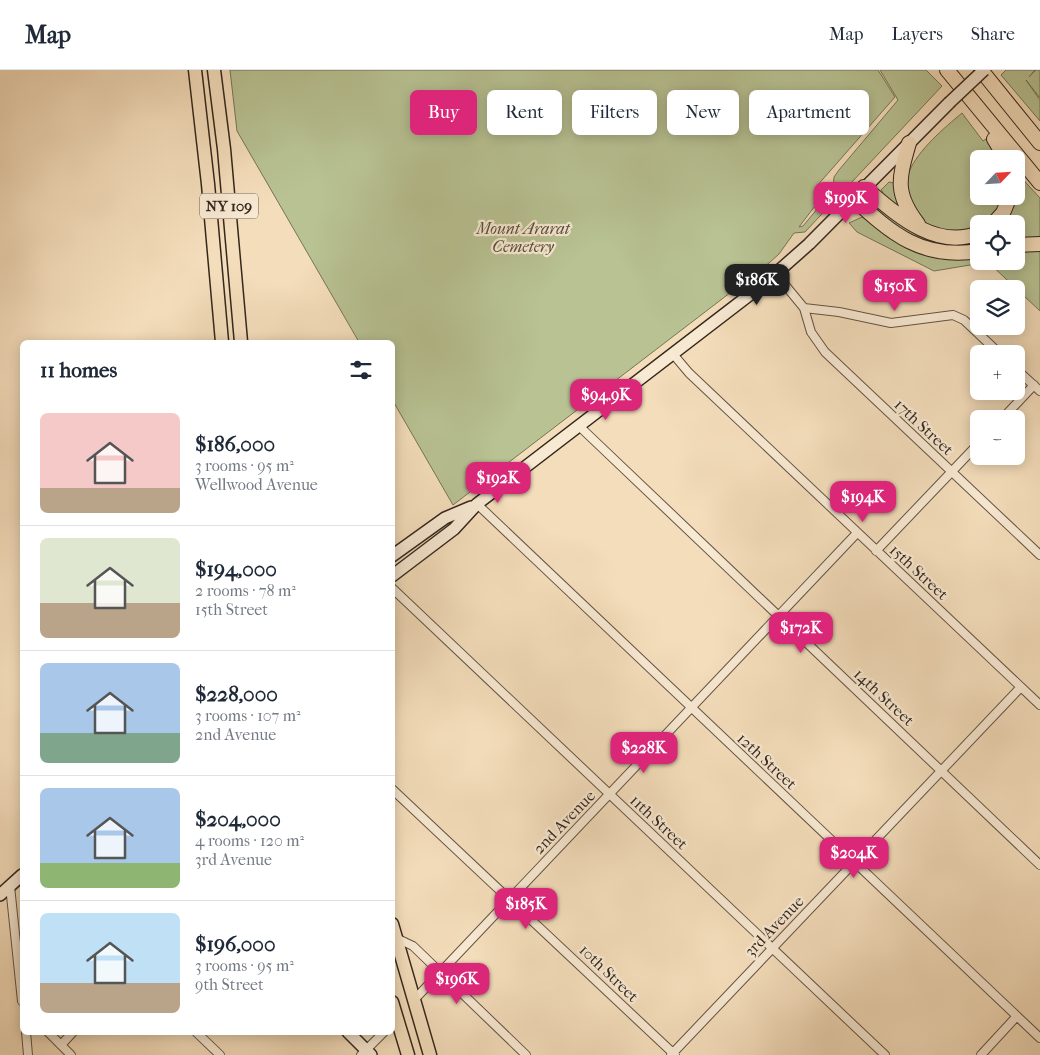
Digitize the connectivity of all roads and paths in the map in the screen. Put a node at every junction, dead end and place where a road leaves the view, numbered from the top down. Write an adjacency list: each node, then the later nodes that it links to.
1 (195, 70): 19 (main road, NY 109)
2 (214, 70): 20 (main road, NY 109)
3 (947, 70): 5 (highway)
4 (983, 70): 6 (main road, bridge); 7 (highway)
5 (966, 94): 8 (highway); 9 (highway)
6 (909, 143): 10 (main road); 12 (highway)
7 (1040, 143)
8 (1000, 150)
9 (1040, 183)
10 (864, 187): 11 (main road); 12 (highway)
11 (853, 198): 16 (highway); 17 (main road)
12 (924, 230): 13 (highway)
13 (970, 234)
14 (1040, 244): 15 (highway)
15 (1025, 245)
16 (970, 252)
17 (776, 274): 18 (street); 22 (main road)
18 (804, 308): 21 (street); 29 (street, 17th Street)
19 (222, 340)
20 (241, 340)
21 (990, 345)
22 (673, 354): 27 (main road); 31 (street, 15th Street)
23 (1025, 377): 24 (street)
24 (1034, 385): 25 (street); 26 (street)
25 (1040, 391)
26 (1010, 410)
27 (579, 426): 30 (main road); 37 (street, 14th Street)
28 (970, 453): 29 (street)
29 (952, 472): 32 (street); 34 (street, 17th Street)
30 (477, 504): 33 (main road); 35 (main road); 40 (street, 12th Street)
31 (857, 533): 32 (street, 15th Street); 37 (street, 2nd Avenue)
32 (876, 551): 38 (street, 15th Street)
33 (395, 554)
34 (1040, 555)
35 (395, 574)
36 (395, 591): 43 (street, 11th Street)
37 (778, 616): 40 (street, 2nd Avenue); 41 (street, 14th Street)
38 (1021, 687): 39 (street, 15th Street); 41 (street, 3rd Avenue)
39 (1040, 705)
40 (690, 708): 43 (street, 2nd Avenue); 44 (street, 12th Street)
41 (941, 770): 44 (street, 3rd Avenue); 45 (street, 14th Street)
42 (395, 791): 49 (street, 10th Street)
43 (610, 794): 49 (street, 2nd Avenue); 52 (street, 11th Street)
44 (854, 862): 52 (street, 3rd Avenue); 56 (street, 12th Street)
45 (1040, 864)
46 (20, 877): 47 (main road)
47 (10, 886): 48 (main road); 54 (street)
48 (0, 895)
49 (510, 899): 53 (street, 2nd Avenue); 67 (street, 10th Street)
50 (395, 934): 51 (main road)
51 (396, 938): 53 (street); 55 (main road)
52 (772, 948): 67 (street, 3rd Avenue); 74 (street, 11th Street)
53 (440, 973): 55 (street, 2nd Avenue); 73 (street)
54 (20, 982)
55 (414, 1000): 72 (main road)
56 (1017, 1016): 64 (street, 12th Street); 75 (street)
57 (395, 1021): 71 (main road)
58 (26, 1035): 68 (street)
59 (51, 1035): 65 (street)
60 (70, 1035): 65 (street)
61 (199, 1035): 70 (street)
62 (351, 1035): 66 (main road)
63 (381, 1035): 66 (street)
64 (1040, 1038)
65 (61, 1045): 69 (street)
66 (366, 1053)
67 (673, 1054)
68 (28, 1055)
69 (71, 1055)
70 (220, 1055)
71 (408, 1055)
72 (430, 1055)
73 (526, 1055)
74 (885, 1055)
75 (981, 1055)

